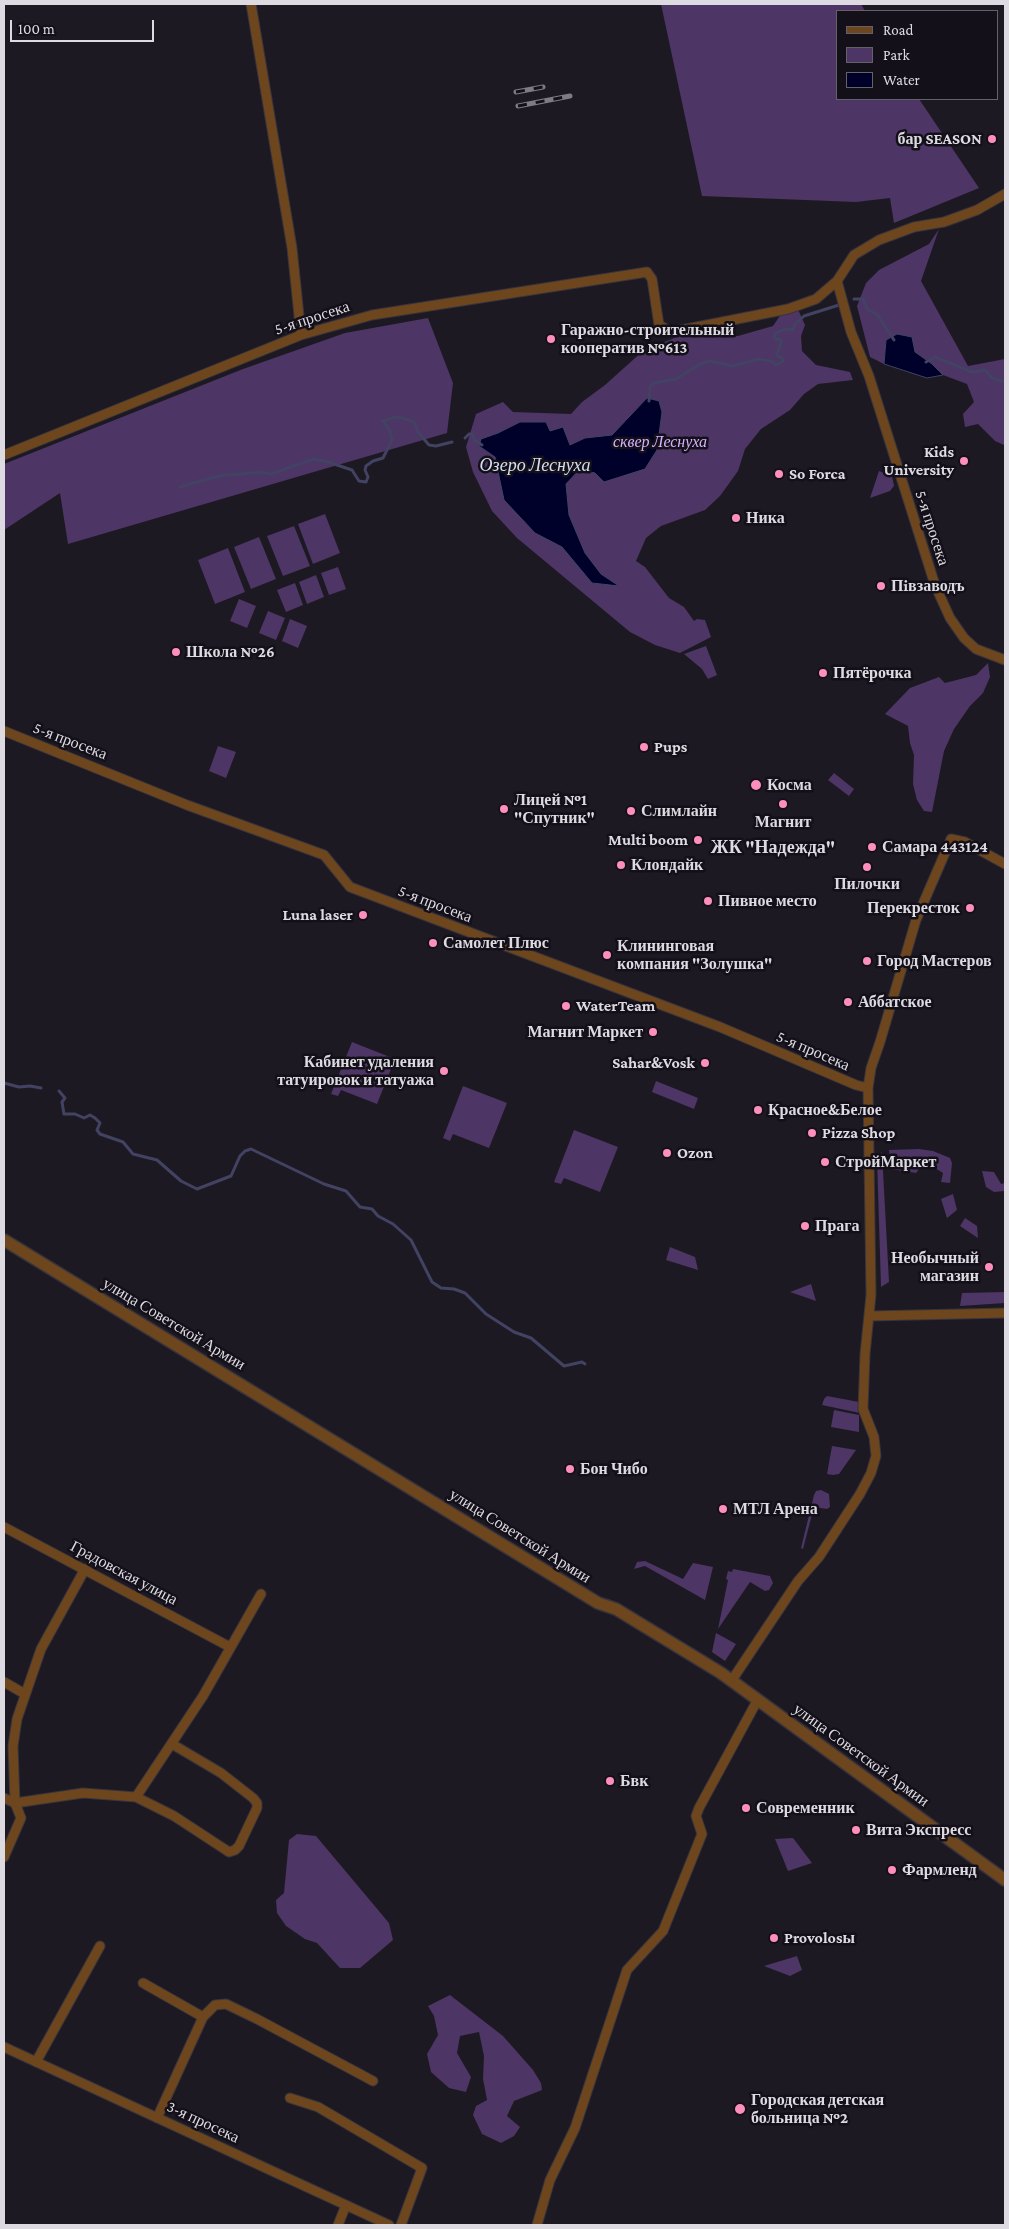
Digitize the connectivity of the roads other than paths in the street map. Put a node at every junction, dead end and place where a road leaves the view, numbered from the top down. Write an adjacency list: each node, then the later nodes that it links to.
1 (251, 4): 4 (street)
2 (1005, 194): 3 (street)
3 (837, 281): 4 (street, 5-я просека); 6 (street, 5-я просека)
4 (301, 334): 5 (street, 5-я просека)
5 (4, 455)
6 (1005, 660)
7 (4, 732): 9 (street, 5-я просека)
8 (1005, 864): 9 (street, 5-я просека)
9 (868, 1088): 12 (street, 5-я просека)
10 (4, 1240): 17 (street, улица Советской Армии)
11 (1005, 1313): 12 (street)
12 (869, 1316): 17 (street, 5-я просека)
13 (4, 1527): 14 (street, Градовская улица)
14 (85, 1569): 16 (street, Градовская улица); 19 (street)
15 (262, 1594): 16 (street)
16 (230, 1647): 21 (street)
17 (732, 1680): 20 (street, улица Советской Армии)
18 (4, 1682): 19 (street)
19 (25, 1694): 24 (street)
20 (757, 1701): 26 (street, улица Советской Армии); 39 (street)
21 (172, 1744): 22 (street); 22 (street)
22 (136, 1796): 24 (street)
23 (4, 1798): 24 (street)
24 (15, 1803): 25 (street)
25 (4, 1857)
26 (1005, 1880)
27 (100, 1946): 31 (street)
28 (143, 1984): 29 (street)
29 (203, 2018): 32 (street); 34 (street)
30 (4, 2047): 31 (street, 3-я просека)
31 (36, 2062): 34 (street, 3-я просека)
32 (373, 2081)
33 (290, 2098): 38 (street)
34 (157, 2118): 35 (street, 3-я просека)
35 (346, 2205): 36 (street); 37 (street, 3-я просека)
36 (338, 2225)
37 (389, 2225)
38 (401, 2225)
39 (537, 2225)

